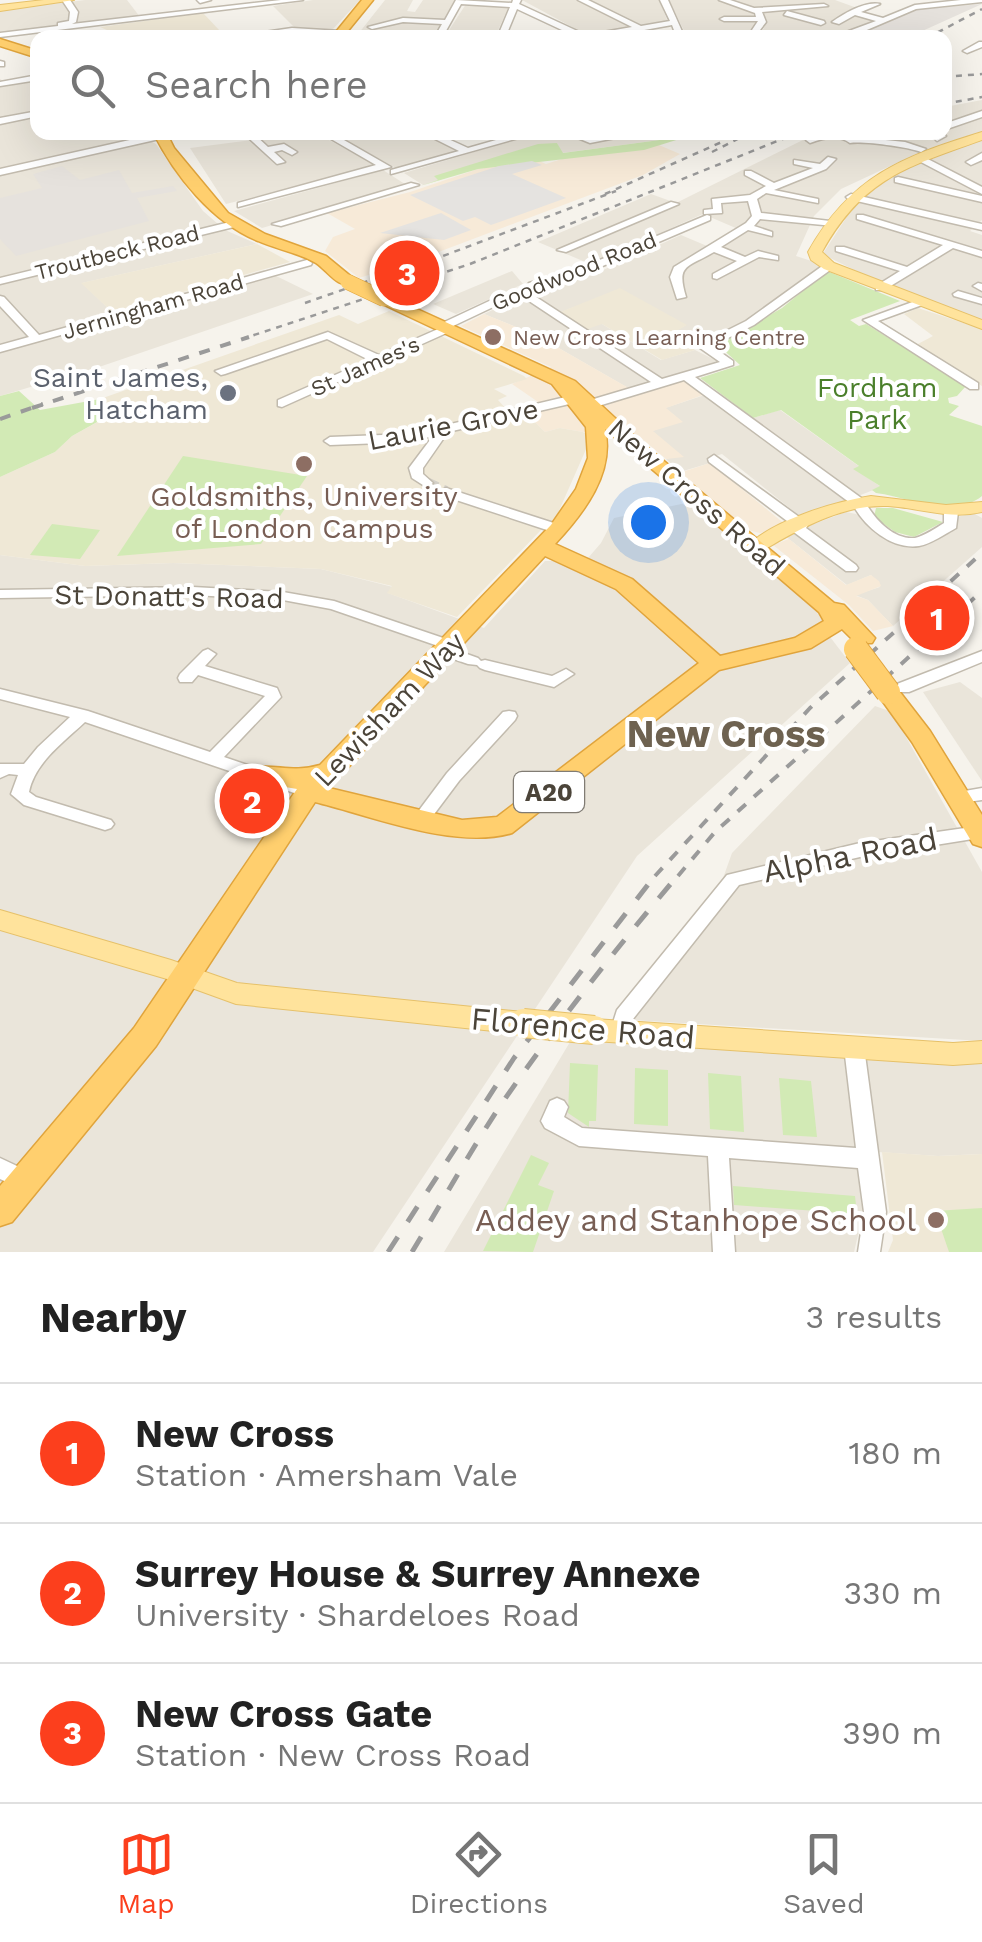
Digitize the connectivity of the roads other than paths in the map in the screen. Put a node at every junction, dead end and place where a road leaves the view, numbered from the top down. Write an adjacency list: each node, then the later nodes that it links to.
1 (68, 0): 14 (main road); 29 (street)
2 (206, 0): 16 (street)
3 (298, 0): 11 (street)
4 (368, 0): 32 (highway)
5 (582, 0): 30 (street)
6 (664, 0): 27 (street)
7 (724, 0): 18 (street)
8 (460, 1): 10 (street); 24 (street)
9 (976, 1): 23 (street)
10 (515, 3): 34 (street); 35 (street)
11 (265, 4): 16 (street); 31 (street)
12 (876, 4): 19 (street)
13 (824, 6): 15 (street)
14 (0, 8)
15 (771, 8): 18 (street); 25 (street)
16 (219, 9): 29 (street)
17 (395, 10): 22 (street)
18 (755, 10): 21 (street)
19 (854, 12): 23 (street); 26 (street)
20 (724, 19): 21 (street)
21 (761, 19): 38 (street)
22 (403, 20): 24 (street); 28 (street)
23 (882, 20): 39 (street)
24 (446, 22): 33 (street)
25 (822, 22)
26 (836, 22)
27 (672, 23): 30 (street); 37 (street)
28 (372, 27)
29 (12, 29): 40 (street)
30 (641, 29): 36 (street)
31 (292, 30)
32 (338, 30)
33 (442, 30)
34 (504, 30)
35 (569, 30)
36 (634, 30)
37 (677, 30)
38 (756, 30)
39 (860, 30)
40 (0, 38): 42 (highway)
41 (982, 44): 43 (street)
42 (30, 46)
43 (967, 51)
44 (30, 78): 45 (street)
45 (0, 84)
46 (982, 114): 50 (street)
47 (30, 115): 49 (street)
48 (952, 120): 50 (street)
49 (0, 122)
50 (958, 122): 51 (street)
51 (952, 126)
52 (982, 136): 63 (main road)
53 (138, 140): 67 (street)
54 (167, 140): 77 (highway)
55 (255, 140): 60 (street)
56 (338, 140): 66 (street)
57 (443, 140): 61 (street)
58 (503, 140): 61 (street, Troutbeck Road)
59 (862, 140): 63 (street)
60 (267, 150): 62 (street); 65 (street)
61 (466, 151): 66 (street, Troutbeck Road)
62 (292, 152)
63 (921, 154): 71 (street); 72 (main road)
64 (798, 161): 70 (street)
65 (280, 162)
66 (389, 169): 77 (street, Troutbeck Road); 86 (street)
67 (0, 172)
68 (748, 175): 70 (street)
69 (898, 180): 71 (street)
70 (767, 188): 73 (street); 74 (street)
71 (982, 195)
72 (851, 197): 83 (main road); 84 (street)
73 (752, 198): 80 (street); 91 (street, Goodwood Road)
74 (815, 201)
75 (638, 202): 78 (street)
76 (674, 204): 78 (street)
77 (231, 211): 86 (highway); 104 (street, Troutbeck Road)
78 (659, 211): 82 (street)
79 (610, 214): 82 (street)
80 (757, 216): 83 (street); 85 (street)
81 (860, 217): 92 (street)
82 (632, 222): 87 (street)
83 (830, 224): 100 (main road)
84 (981, 226)
85 (748, 227): 89 (street); 93 (street)
86 (264, 230): 99 (highway); 103 (highway)
87 (610, 232): 90 (street); 91 (street)
88 (568, 234): 90 (street)
89 (768, 234)
90 (587, 242): 95 (street)
91 (641, 245): 108 (street, Goodwood Road)
92 (951, 245): 96 (street); 101 (street)
93 (714, 248): 98 (street); 105 (street)
94 (840, 249): 101 (street)
95 (562, 250)
96 (982, 254)
97 (774, 258): 98 (street)
98 (744, 260): 102 (street)
99 (306, 263): 103 (highway); 114 (street, Jerningham Road)
100 (829, 266): 106 (main road); 118 (street, Laurie Grove)
101 (909, 271): 106 (street)
102 (717, 276)
103 (343, 278): 113 (highway, bridge)
104 (0, 282)
105 (694, 288)
106 (880, 288): 111 (main road)
107 (958, 294): 110 (street)
108 (522, 295): 113 (street, Goodwood Road); 119 (street)
109 (0, 299): 114 (street)
110 (982, 301)
111 (915, 305): 112 (main road); 120 (street)
112 (982, 325)
113 (445, 328): 116 (street, St James's); 122 (highway)
114 (38, 339): 115 (street, Jerningham Road)
115 (0, 350)
116 (379, 360): 117 (street); 121 (street, St James's)
117 (221, 370)
118 (687, 376): 119 (street, Laurie Grove); 130 (street)
119 (660, 383): 122 (street, Laurie Grove)
120 (974, 386)
121 (282, 402)
122 (583, 402): 123 (street, Laurie Grove); 125 (highway, New Cross Road); 126 (highway)
123 (442, 432): 124 (street, Laurie Grove); 128 (street)
124 (330, 441)
125 (634, 446): 126 (highway); 135 (highway, New Cross Road)
126 (598, 449): 134 (highway, Lewisham Way)
127 (714, 459): 133 (street)
128 (426, 483)
129 (446, 492): 134 (street)
130 (859, 504): 132 (main road); 132 (street); 133 (main road)
131 (982, 507): 132 (main road)
132 (951, 512)
133 (798, 526): 135 (main road); 136 (street)
134 (551, 537): 141 (highway, Lewisham Way); 144 (highway)
135 (749, 542): 138 (highway, New Cross Road)
136 (851, 568)
137 (0, 594): 141 (street, St Donatt's Road)
138 (827, 608): 139 (highway); 140 (highway, New Cross Road)
139 (817, 637): 140 (highway); 144 (highway)
140 (860, 644): 146 (highway, New Cross Road, bridge)
141 (447, 648): 145 (street, St Donatt's Road); 152 (highway, Lewisham Way)
142 (208, 654): 150 (street)
143 (982, 656): 146 (street)
144 (714, 663): 157 (highway, A20)
145 (566, 674)
146 (897, 688): 156 (highway, New Cross Road)
147 (0, 694): 148 (street)
148 (82, 715): 150 (street); 151 (street)
149 (509, 716): 157 (street)
150 (214, 758): 154 (street)
151 (29, 770): 153 (street); 158 (street)
152 (332, 770): 154 (highway); 155 (highway, Lewisham Way)
153 (0, 772)
154 (259, 775): 155 (street)
155 (303, 803): 157 (highway, A20); 160 (highway, Lewisham Way)
156 (976, 810): 161 (street, Alpha Road)
157 (420, 820)
158 (105, 824)
159 (0, 920): 160 (main road, Florence Road)
160 (187, 977): 161 (main road, Florence Road, bridge); 167 (highway, Lewisham Way)
161 (607, 1031): 162 (main road, Florence Road)
162 (854, 1048): 163 (main road, Florence Road); 166 (street)
163 (982, 1052)
164 (556, 1108): 165 (street)
165 (718, 1149): 166 (street); 169 (street)
166 (868, 1159): 170 (street)
167 (13, 1174): 168 (highway, Lewisham Way)
168 (0, 1211)
169 (724, 1252)
170 (869, 1252)

